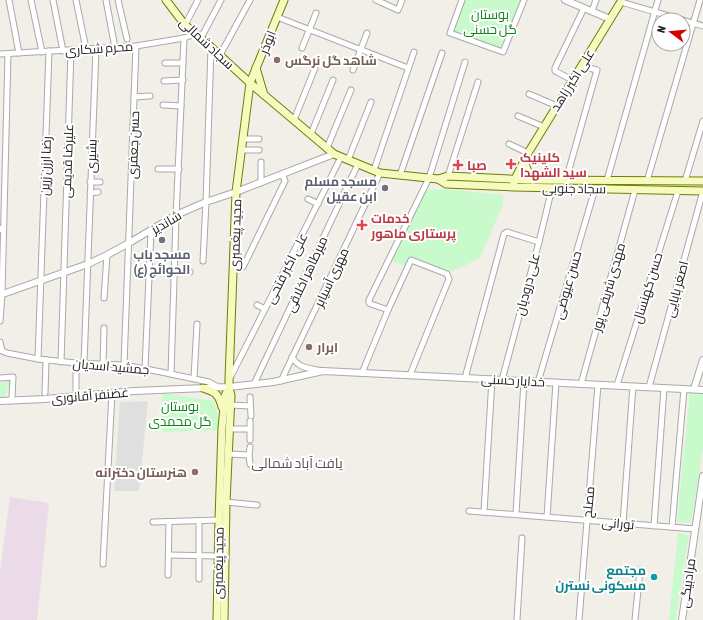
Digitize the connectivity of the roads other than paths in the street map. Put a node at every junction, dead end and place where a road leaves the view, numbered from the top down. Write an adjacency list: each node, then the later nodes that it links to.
1 (9, 0): 48 (street)
2 (31, 0): 46 (street)
3 (53, 0): 45 (street)
4 (76, 0): 40 (street)
5 (106, 0): 38 (street)
6 (118, 0): 35 (street)
7 (198, 0): 29 (street)
8 (221, 0): 33 (street)
9 (250, 0): 52 (street)
10 (284, 0): 25 (main road, ابوذر)
11 (376, 0): 12 (street)
12 (402, 0)
13 (462, 0): 14 (street)
14 (524, 0)
15 (566, 0): 21 (street)
16 (596, 0): 22 (street)
17 (658, 0): 23 (street)
18 (700, 0): 28 (street)
19 (167, 1): 29 (main road, سجاد شمالی)
20 (621, 1): 23 (street); 26 (main road, علی اکبر زاهد)
21 (584, 8): 22 (street); 63 (street)
22 (592, 11): 26 (street)
23 (654, 12)
24 (316, 13): 31 (street)
25 (277, 17): 31 (street); 57 (main road, ابوذر)
26 (610, 19): 56 (main road, علی اکبر زاهد)
27 (651, 23): 104 (street)
28 (693, 23): 30 (street); 105 (street)
29 (185, 25): 33 (main road, سجاد شمالی)
30 (703, 26)
31 (310, 29): 39 (street); 42 (street)
32 (367, 33): 42 (street)
33 (199, 36): 34 (street, محرم شکاری); 37 (main road, سجاد شمالی)
34 (184, 38): 36 (street, محرم شکاری); 55 (street)
35 (126, 39)
36 (136, 46): 38 (street, محرم شکاری); 71 (street, حسن جعفری)
37 (212, 47): 52 (main road, سجاد شمالی); 122 (street)
38 (115, 48): 41 (street, محرم شکاری)
39 (302, 48)
40 (86, 49): 41 (street, محرم شکاری); 43 (street, محرم شکاری)
41 (96, 49): 108 (street, بشیری)
42 (361, 49): 59 (street); 60 (street)
43 (71, 50): 45 (street, محرم شکاری); 135 (street, علیرضا قدیمی)
44 (50, 51): 45 (street, محرم شکاری); 46 (street, محرم شکاری); 136 (street, رضا ارزن زرین)
45 (63, 51)
46 (42, 52): 48 (street, محرم شکاری)
47 (414, 52): 59 (street, مهری آسیابر)
48 (19, 53): 51 (street, محرم شکاری)
49 (442, 53): 97 (street)
50 (0, 54): 51 (street, محرم شکاری)
51 (8, 54): 125 (street)
52 (220, 55): 66 (main road, سجاد شمالی)
53 (465, 62): 99 (street)
54 (165, 63): 55 (street)
55 (183, 63): 61 (street)
56 (581, 66): 63 (main road, علی اکبر زاهد); 103 (street)
57 (256, 68): 66 (main road, ابوذر); 69 (main road)
58 (315, 68): 77 (street)
59 (408, 68): 95 (street, مهری آسیابر)
60 (353, 70)
61 (182, 80): 64 (street); 74 (street)
62 (333, 80): 80 (street)
63 (572, 80): 75 (main road, علی اکبر زاهد)
64 (164, 81)
65 (478, 82): 98 (street)
66 (250, 83): 69 (main road); 81 (main road, مجید پیغمبری)
67 (351, 90): 84 (street)
68 (529, 94): 75 (street)
69 (264, 95): 77 (main road)
70 (150, 96): 71 (street)
71 (134, 97): 128 (street, حسن جعفری)
72 (371, 102): 89 (street, علی اکبر فتحی)
73 (163, 105): 74 (street)
74 (181, 106): 94 (street)
75 (556, 106): 79 (main road, علی اکبر زاهد)
76 (518, 116): 79 (street)
77 (294, 120): 80 (main road)
78 (703, 121): 106 (street)
79 (544, 127): 87 (main road, علی اکبر زاهد)
80 (311, 134): 84 (main road)
81 (243, 139): 82 (street); 85 (main road, مجید پیغمبری)
82 (259, 139)
83 (509, 144): 87 (street)
84 (328, 148): 88 (main road)
85 (242, 150): 86 (street); 119 (main road, مجید پیغمبری)
86 (259, 150)
87 (528, 153): 90 (main road, علی اکبر زاهد)
88 (334, 154): 89 (main road); 96 (street, شاندیز)
89 (345, 158): 92 (main road); 123 (street, علی اکبر فتحی)
90 (524, 161): 101 (main road, علی اکبر زاهد); 102 (main road)
91 (261, 162): 110 (street)
92 (358, 164): 95 (main road); 170 (street, میرطاهر اخلاقی)
93 (158, 169): 94 (street)
94 (179, 169): 124 (street)
95 (377, 172): 97 (main road); 146 (street, مهری آسیابر)
96 (282, 174): 110 (street, شاندیز); 132 (street)
97 (400, 175): 99 (main road)
98 (448, 176): 100 (main road, سجاد جنوبی); 101 (main road, سجاد جنوبی)
99 (429, 178): 100 (main road); 141 (street)
100 (438, 179): 111 (main road, سجاد جنوبی)
101 (515, 179): 102 (main road, سجاد جنوبی); 111 (main road, علی اکبر زاهد)
102 (533, 180): 103 (main road, سجاد جنوبی)
103 (566, 180): 104 (main road, سجاد جنوبی)
104 (607, 180): 105 (main road, سجاد جنوبی)
105 (646, 181): 106 (main road, سجاد جنوبی); 115 (main road)
106 (685, 181): 107 (main road, سجاد جنوبی)
107 (703, 181)
108 (90, 182): 109 (street); 120 (street, بشیری)
109 (100, 182)
110 (261, 183): 119 (street, شاندیز)
111 (514, 187): 112 (main road, سجاد جنوبی)
112 (552, 188): 113 (main road, سجاد جنوبی); 127 (street, علی درودیان)
113 (595, 189): 114 (main road, سجاد جنوبی); 168 (street, حسن عیوضی)
114 (635, 190): 115 (main road, سجاد جنوبی); 171 (street, مهدی شریفی پور)
115 (646, 190): 116 (main road, سجاد جنوبی)
116 (678, 191): 117 (main road, سجاد جنوبی); 173 (street, حسن کهنسال)
117 (703, 191): 177 (street, اصغر بابایی)
118 (98, 192): 120 (street)
119 (236, 192): 122 (street, شاندیز); 132 (main road, مجید پیغمبری)
120 (90, 193): 131 (street, بشیری)
121 (308, 199): 123 (street)
122 (206, 202): 124 (street, شاندیز); 130 (street)
123 (318, 204): 140 (street, علی اکبر فتحی)
124 (176, 215): 126 (street, شاندیز); 133 (street)
125 (2, 229): 137 (street)
126 (151, 231): 128 (street, شاندیز); 155 (street)
127 (539, 242): 162 (street); 166 (street, علی درودیان)
128 (129, 243): 129 (street, شاندیز); 154 (street, حسن جعفری)
129 (107, 255): 131 (street, شاندیز); 138 (street)
130 (203, 261)
131 (88, 264): 135 (street, شاندیز); 152 (street, بشیری)
132 (234, 268): 163 (main road, مجید پیغمبری)
133 (174, 272): 134 (street); 158 (street)
134 (190, 272)
135 (64, 273): 136 (street, شاندیز); 150 (street, علیرضا قدیمی)
136 (41, 280): 137 (street, شاندیز); 147 (street, رضا ارزن زرین)
137 (1, 294): 142 (street)
138 (104, 298)
139 (257, 305): 140 (street)
140 (265, 310): 163 (street, علی اکبر فتحی)
141 (388, 310): 157 (street); 159 (street)
142 (0, 321)
143 (198, 324): 161 (street)
144 (104, 328): 153 (street)
145 (0, 342): 147 (street, جمشید اسدیان)
146 (292, 357): 156 (street, خدایار حسنی); 164 (street, مهری آسیابر)
147 (38, 359): 148 (street, جمشید اسدیان)
148 (46, 360): 150 (street, جمشید اسدیان); 184 (street)
149 (703, 360): 181 (street)
150 (61, 362): 151 (street, جمشید اسدیان)
151 (76, 363): 152 (street, جمشید اسدیان); 182 (street)
152 (84, 363): 153 (street, جمشید اسدیان)
153 (103, 364): 154 (street, جمشید اسدیان)
154 (124, 365): 155 (street, جمشید اسدیان)
155 (145, 369): 158 (street, جمشید اسدیان)
156 (324, 371): 157 (street, خدایار حسنی); 164 (street, خدایار حسنی)
157 (362, 373): 159 (street, خدایار حسنی)
158 (171, 374): 161 (street, جمشید اسدیان)
159 (410, 376): 162 (street, خدایار حسنی)
160 (0, 378): 188 (street)
161 (194, 378): 175 (street, جمشید اسدیان)
162 (465, 378): 165 (street, خدایار حسنی)
163 (229, 379): 176 (main road, مجید پیغمبری)
164 (281, 380): 170 (street, خدایار حسنی)
165 (492, 380): 166 (street, خدایار حسنی); 203 (street)
166 (502, 380): 167 (street, خدایار حسنی)
167 (524, 381): 168 (street, خدایار حسنی); 204 (street)
168 (538, 382): 169 (street, خدایار حسنی)
169 (556, 382): 171 (street, خدایار حسنی); 205 (street)
170 (254, 384): 176 (street, خدایار حسنی)
171 (581, 384): 172 (street, خدایار حسنی)
172 (598, 385): 173 (street, خدایار حسنی); 207 (street, مصلح)
173 (617, 386): 174 (street, خدایار حسنی)
174 (633, 386): 177 (street, خدایار حسنی); 211 (street)
175 (218, 387): 176 (street, غضنفر آقانوری); 178 (street, غضنفر آقانوری)
176 (229, 387): 189 (main road, مجید پیغمبری); 191 (main road, مجید پیغمبری)
177 (649, 387): 179 (street, خدایار حسنی)
178 (203, 388): 185 (street, غضنفر آقانوری); 191 (main road)
179 (664, 388): 180 (street, خدایار حسنی); 212 (street)
180 (684, 389): 181 (street, خدایار حسنی); 213 (street)
181 (694, 389): 183 (street, خدایار حسنی)
182 (76, 390)
183 (703, 390)
184 (45, 393)
185 (112, 393): 188 (street, غضنفر آقانوری); 219 (street)
186 (250, 397): 190 (street)
187 (0, 401): 188 (street, غضنفر آقانوری)
188 (11, 401)
189 (231, 405): 190 (street); 192 (main road, مجید پیغمبری)
190 (250, 406): 193 (street)
191 (224, 414): 206 (main road, مجید پیغمبری)
192 (229, 429): 193 (street); 196 (main road, مجید پیغمبری)
193 (250, 429): 194 (street)
194 (250, 440)
195 (250, 447): 197 (street)
196 (228, 454): 197 (street); 200 (main road, مجید پیغمبری)
197 (249, 455): 198 (street)
198 (250, 464)
199 (703, 476): 214 (street, مرادبیگی)
200 (226, 502): 201 (street); 206 (main road, مجید پیغمبری)
201 (257, 505)
202 (469, 510): 203 (street, تورانی)
203 (484, 512): 204 (street, تورانی)
204 (516, 514): 205 (street, تورانی)
205 (547, 517): 207 (street, تورانی)
206 (222, 520): 208 (street); 218 (main road, مجید پیغمبری); 224 (main road, مجید پیغمبری)
207 (587, 520): 211 (street, تورانی); 226 (street, مصلح)
208 (199, 521): 210 (street); 217 (street)
209 (153, 522): 210 (street)
210 (169, 522): 216 (street)
211 (623, 523): 212 (street, تورانی)
212 (654, 526): 213 (street, تورانی)
213 (672, 527): 214 (street, تورانی)
214 (695, 529): 228 (street, مرادبیگی)
215 (522, 538): 225 (street)
216 (169, 555): 217 (street); 221 (street)
217 (199, 556): 218 (street); 222 (street)
218 (218, 556): 223 (main road, مجید پیغمبری)
219 (103, 564)
220 (640, 570): 227 (street)
221 (168, 576)
222 (199, 579)
223 (217, 620)
224 (224, 620)
225 (516, 620)
226 (579, 620)
227 (635, 620)
228 (682, 620)

